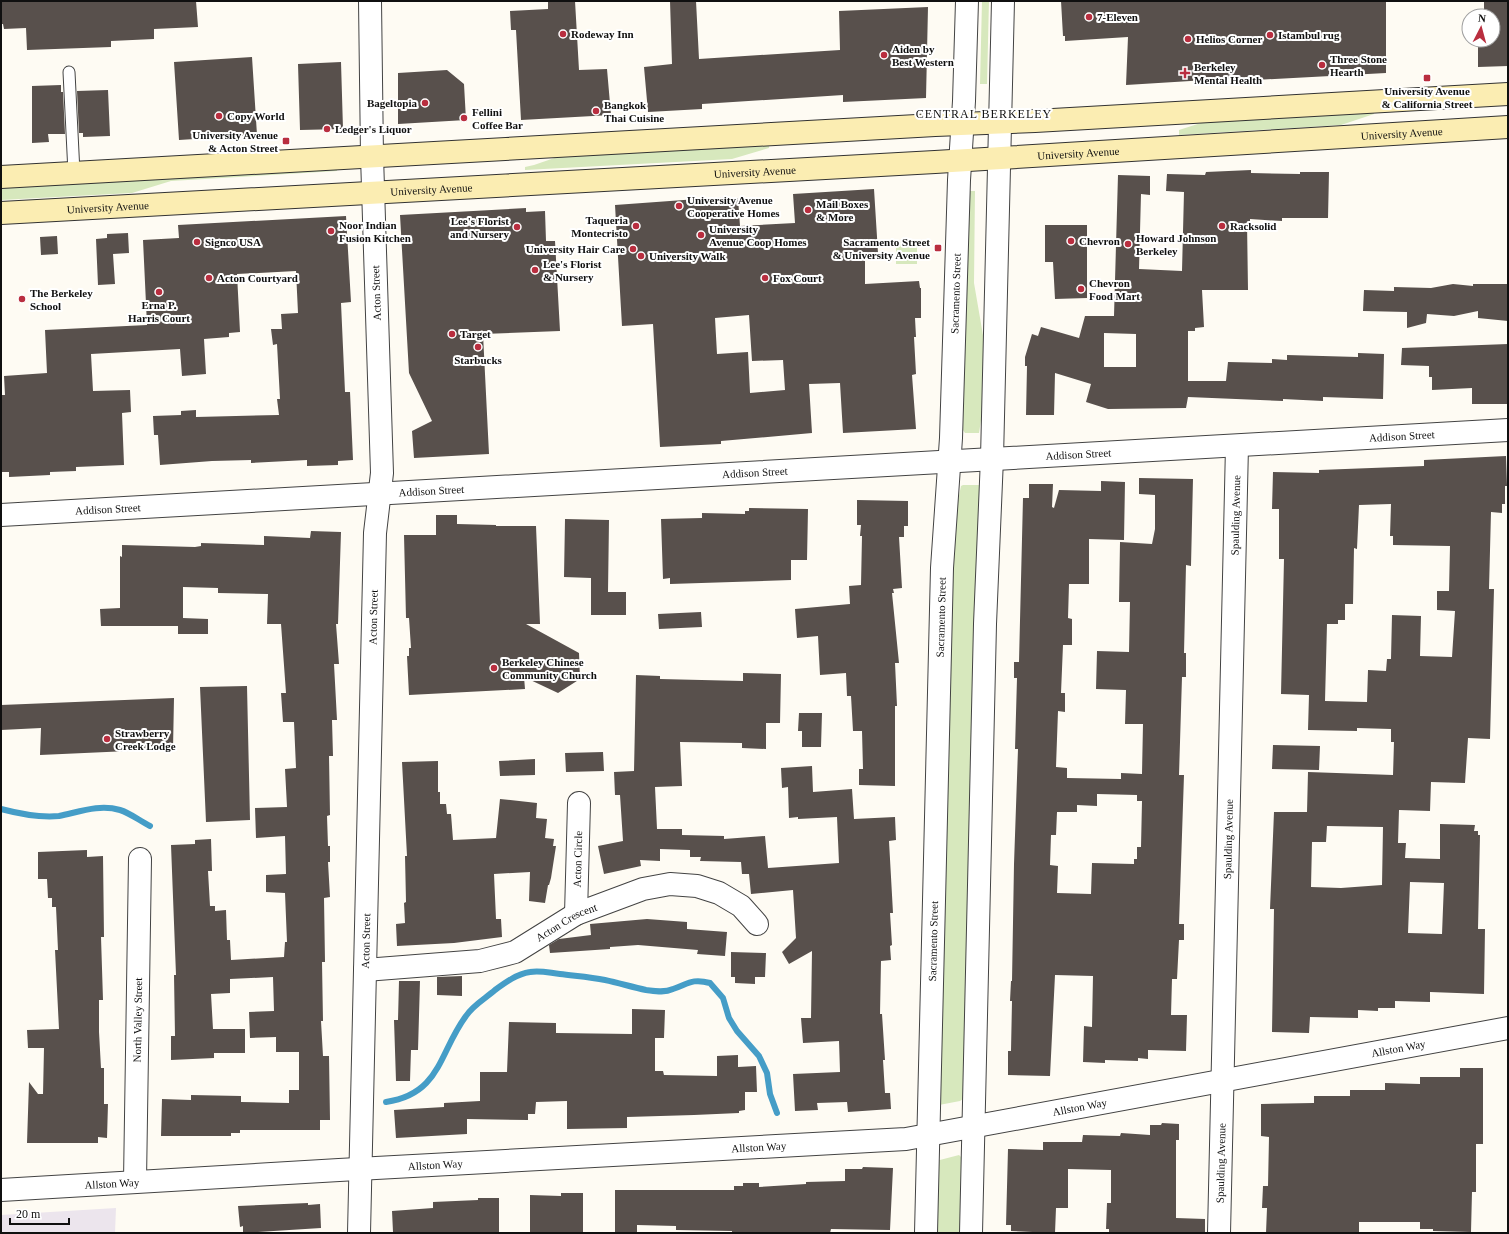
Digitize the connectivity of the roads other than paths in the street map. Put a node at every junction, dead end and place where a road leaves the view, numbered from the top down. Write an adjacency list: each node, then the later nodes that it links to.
1 (370, 1): 9 (street, Acton Street)
2 (967, 1): 7 (street, Sacramento Street)
3 (1003, 1): 6 (street)
4 (69, 72): 12 (lane)
5 (1508, 94): 6 (main road)
6 (1000, 122): 7 (main road); 10 (street)
7 (963, 124): 9 (main road); 11 (street, Sacramento Street)
8 (1508, 127): 10 (main road, University Avenue)
9 (372, 156): 12 (main road); 14 (street, Acton Street)
10 (999, 158): 11 (main road, University Avenue); 18 (street)
11 (960, 160): 14 (main road, University Avenue); 19 (street, Sacramento Street)
12 (74, 173): 13 (main road)
13 (1, 177)
14 (373, 193): 15 (main road, University Avenue); 20 (street, Acton Street)
15 (1, 213)
16 (1508, 430): 17 (street, Addison Street)
17 (1237, 446): 18 (street, Addison Street); 28 (street, Spaulding Avenue)
18 (992, 458): 19 (street, Addison Street); 29 (street)
19 (950, 462): 20 (street, Addison Street); 30 (street, Sacramento Street)
20 (379, 493): 21 (street, Addison Street); 26 (street, Acton Street)
21 (1, 515)
22 (579, 803): 24 (street, Acton Circle)
23 (140, 859): 32 (street, North Valley Street)
24 (576, 914): 25 (street, Acton Crescent); 26 (street, Acton Crescent)
25 (757, 924)
26 (365, 970): 31 (street, Acton Street)
27 (1508, 1028): 28 (street, Allston Way)
28 (1222, 1080): 29 (street, Allston Way); 37 (street, Spaulding Avenue)
29 (973, 1127): 30 (street, Allston Way); 36 (street)
30 (928, 1135): 31 (street, Allston Way); 35 (street, Sacramento Street)
31 (359, 1169): 32 (street, Allston Way); 34 (street, Acton Street)
32 (135, 1181): 33 (street, Allston Way)
33 (1, 1190)
34 (359, 1233)
35 (926, 1233)
36 (971, 1233)
37 (1219, 1233)

